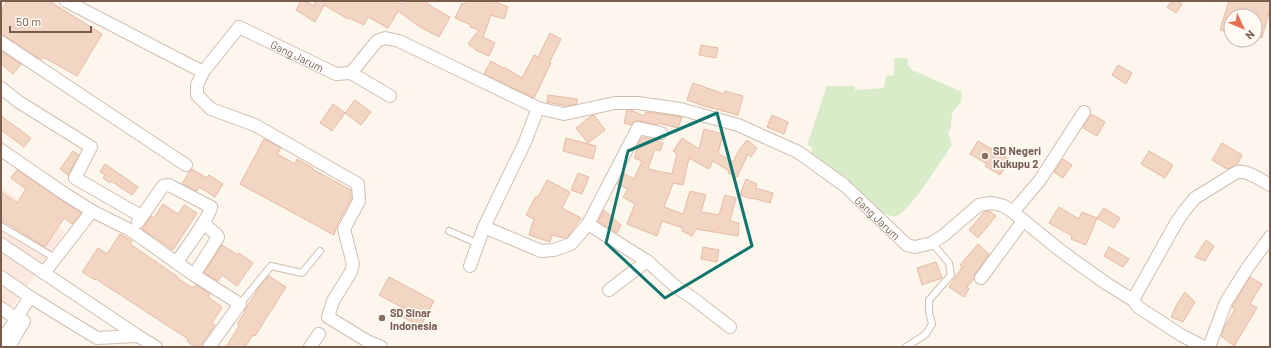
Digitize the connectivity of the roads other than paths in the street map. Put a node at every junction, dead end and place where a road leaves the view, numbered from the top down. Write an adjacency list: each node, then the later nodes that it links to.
1 (70, 2): 3 (street)
2 (1, 42): 11 (street)
3 (202, 72): 4 (street, Gang Jarum); 52 (street)
4 (351, 73): 6 (street); 7 (street, Gang Jarum)
5 (1, 88): 12 (street)
6 (390, 96)
7 (538, 108): 22 (street); 26 (street, Gang Jarum)
8 (1084, 112): 16 (street)
9 (661, 133): 20 (street)
10 (1, 150): 14 (street)
11 (186, 164)
12 (75, 178): 14 (street); 17 (street)
13 (1270, 185): 40 (street)
14 (65, 194): 15 (street)
15 (92, 211): 23 (street); 30 (street)
16 (1013, 212): 18 (street, Gang Jarum); 26 (street, Gang Jarum)
17 (142, 216): 19 (street); 23 (street)
18 (1023, 221): 37 (street); 40 (street, Gang Jarum)
19 (203, 223): 32 (street); 35 (street)
20 (588, 224): 22 (street); 31 (street)
21 (1, 226): 30 (lane)
22 (484, 227): 28 (street)
23 (132, 231): 32 (street)
24 (449, 231): 28 (lane)
25 (1270, 237): 55 (street)
26 (932, 243): 53 (lane)
27 (1, 244): 34 (street)
28 (479, 244): 33 (street)
29 (320, 251): 41 (lane)
30 (55, 258): 34 (street)
31 (647, 261): 38 (street); 44 (street)
32 (177, 262): 35 (street)
33 (470, 266)
34 (44, 273): 46 (street)
35 (194, 275): 41 (street)
36 (1, 277): 39 (street)
37 (981, 278)
38 (609, 290)
39 (33, 299): 43 (street); 46 (street)
40 (1133, 300): 54 (street, Gang Jarum)
41 (240, 304): 50 (street)
42 (1, 308): 43 (street)
43 (20, 321): 47 (street); 48 (street)
44 (730, 327)
45 (319, 334): 51 (street)
46 (138, 336): 49 (street)
47 (1, 342)
48 (9, 347)
49 (156, 347)
50 (209, 347)
51 (310, 347)
52 (381, 347)
53 (906, 347)
54 (1204, 347)
55 (1208, 347)

